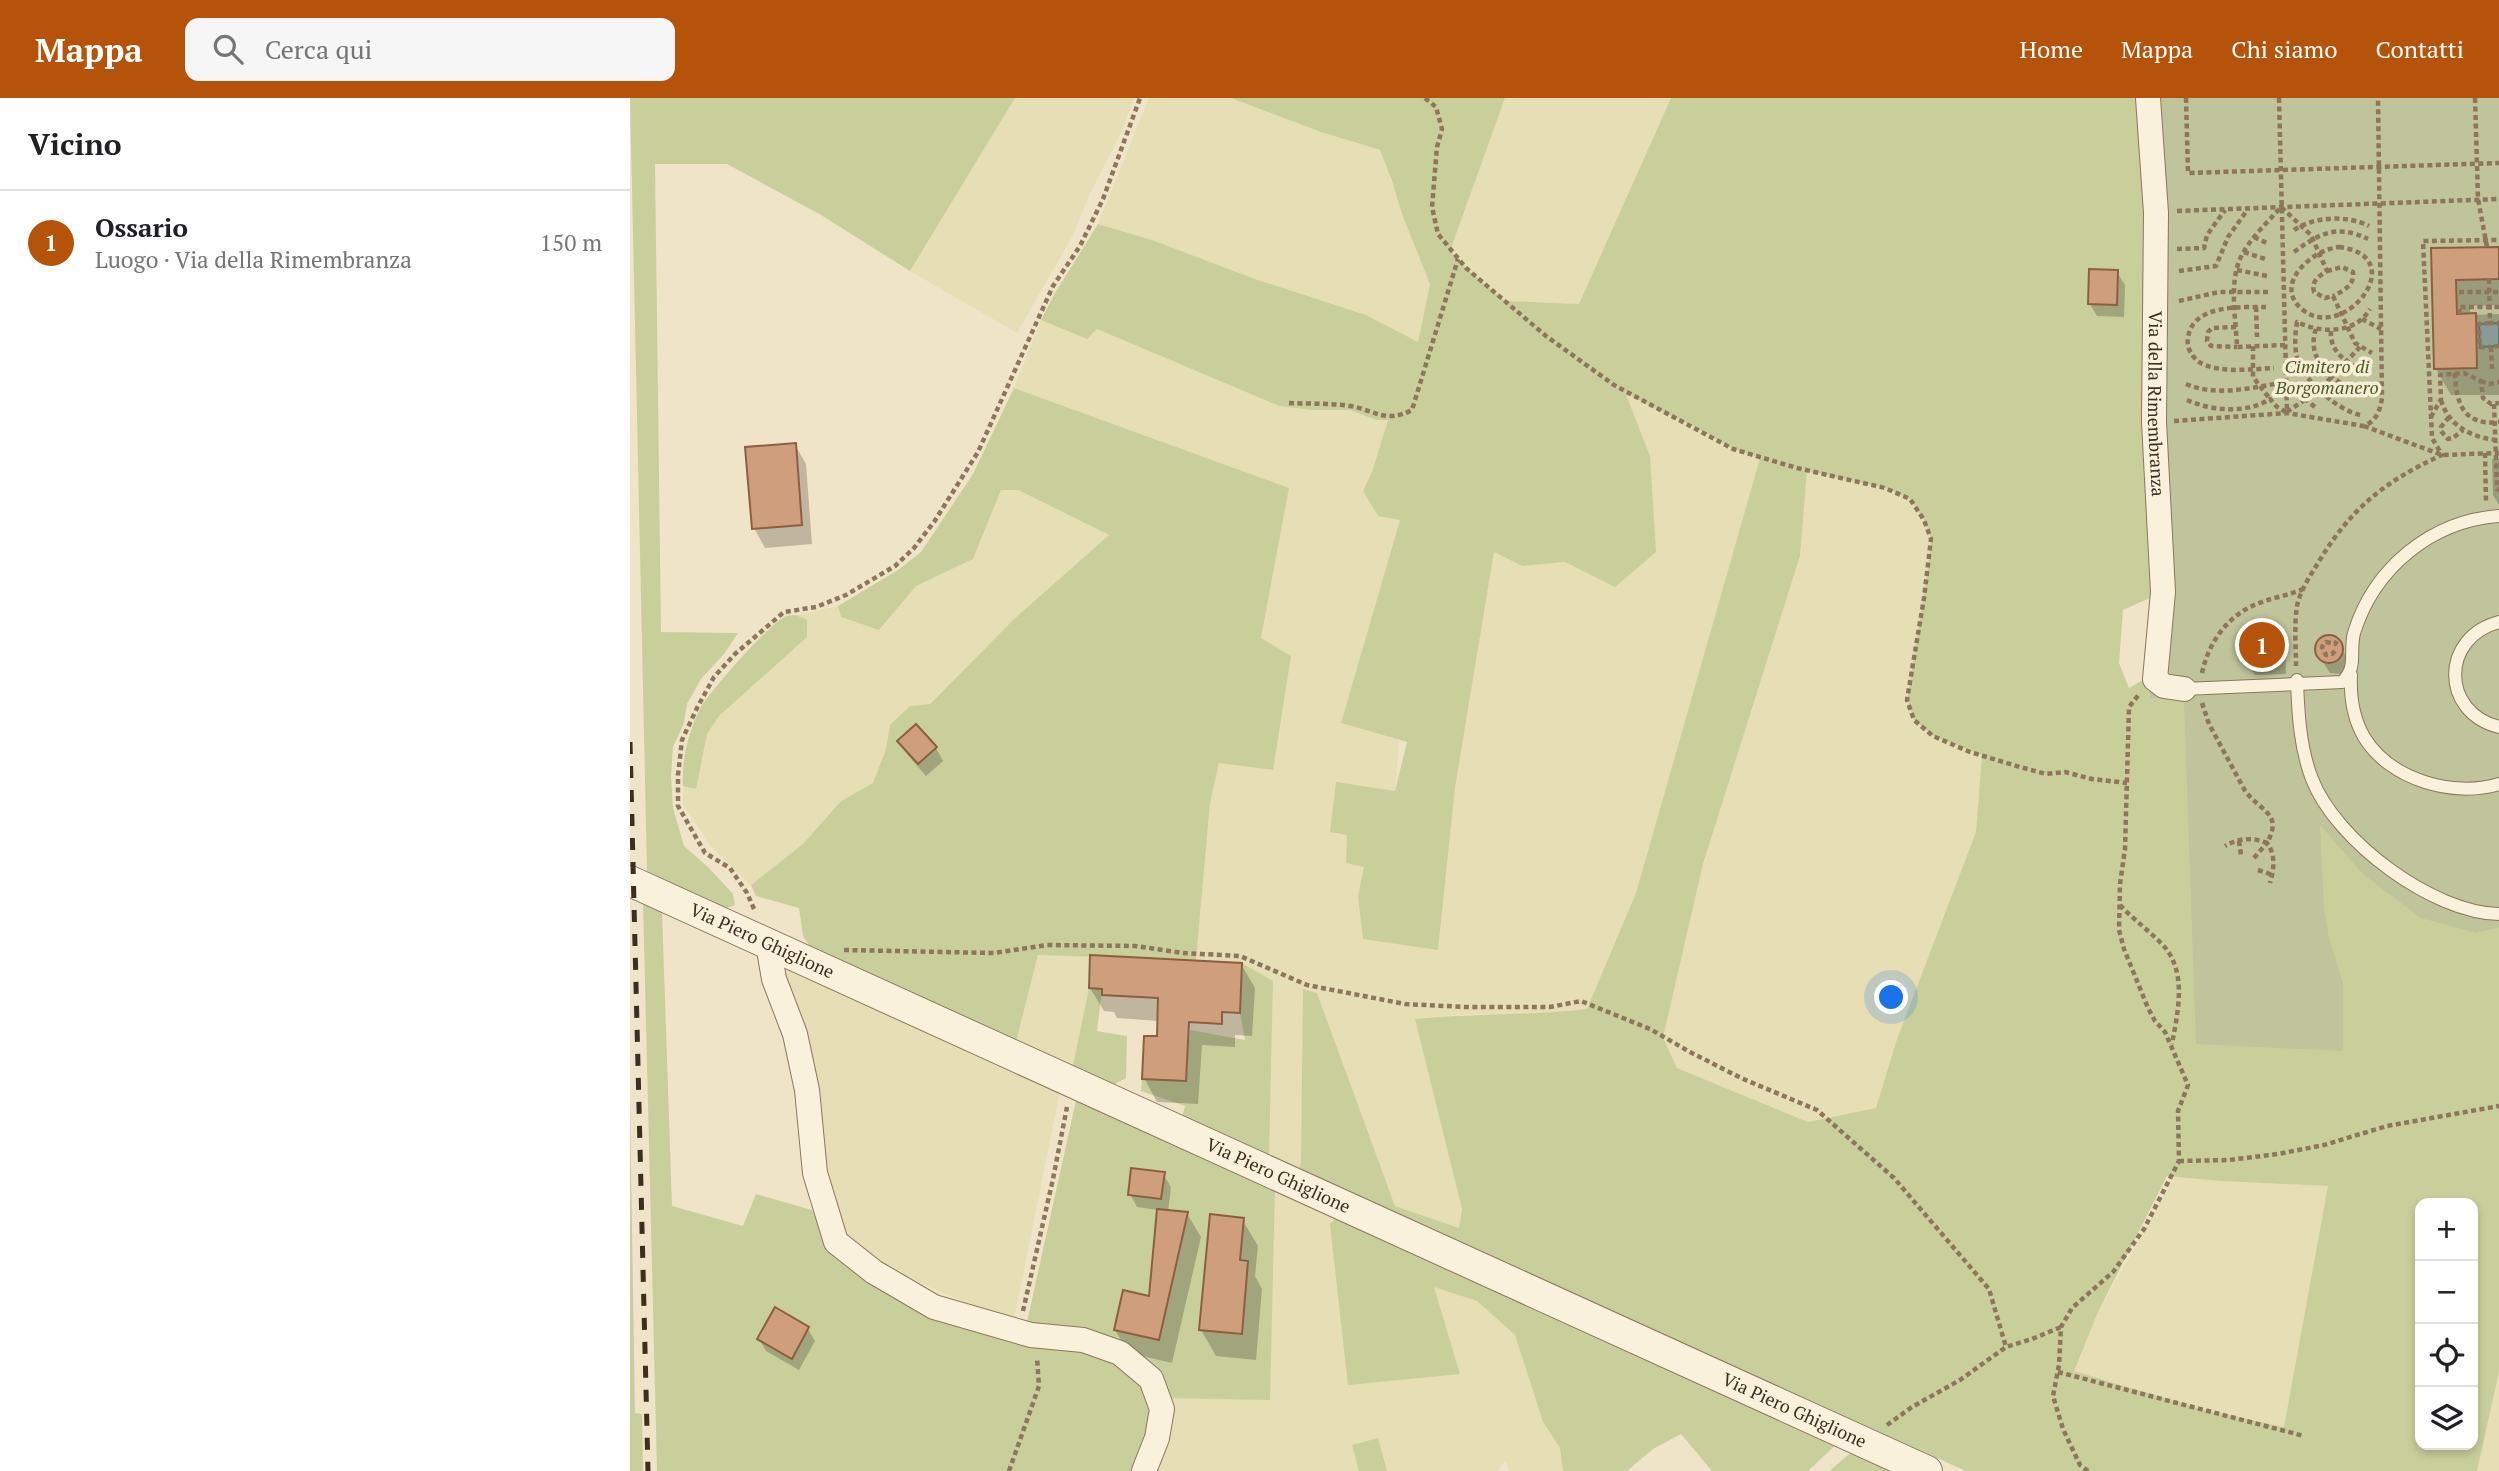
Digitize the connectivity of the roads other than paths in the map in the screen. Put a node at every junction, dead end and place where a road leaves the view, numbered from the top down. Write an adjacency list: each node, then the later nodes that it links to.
1 (2148, 98): 6 (street, Via della Rimembranza)
2 (2499, 516): 4 (lane)
3 (2499, 622): 7 (lane)
4 (2350, 674): 5 (lane); 8 (lane)
5 (2297, 682): 6 (lane); 10 (lane)
6 (2192, 689)
7 (2499, 727)
8 (2499, 784)
9 (630, 880): 11 (street, Via Piero Ghiglione)
10 (2499, 914)
11 (768, 944): 12 (street); 13 (street, Via Piero Ghiglione)
12 (1144, 1471)
13 (1927, 1471)

